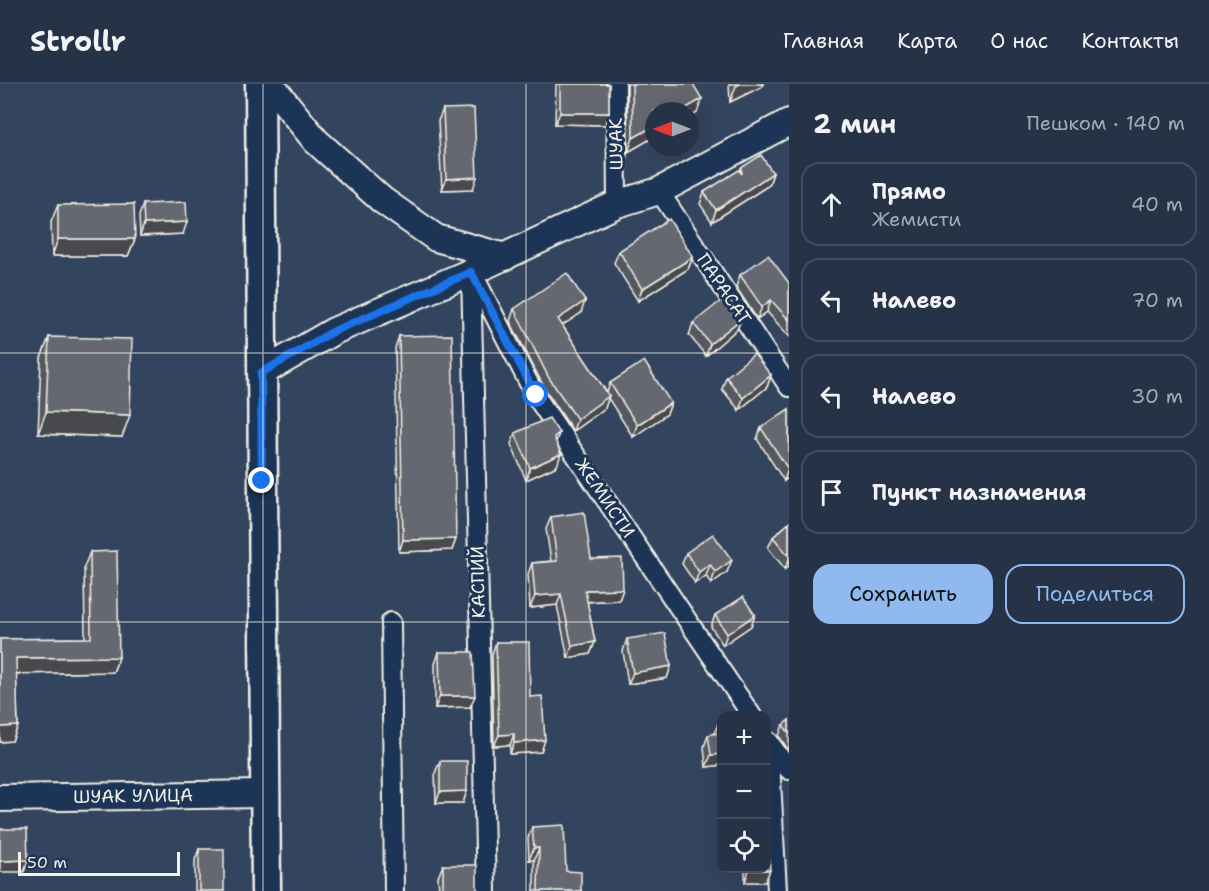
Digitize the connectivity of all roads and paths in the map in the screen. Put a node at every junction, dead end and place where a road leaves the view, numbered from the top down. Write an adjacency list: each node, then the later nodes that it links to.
1 (260, 84): 9 (main road)
2 (270, 84): 7 (street)
3 (616, 84): 6 (street, ШУАК)
4 (789, 122): 5 (street)
5 (659, 191): 6 (street); 10 (street, ПАРАСАТ)
6 (617, 204): 7 (street)
7 (505, 257): 8 (street)
8 (471, 272): 9 (street); 12 (street, ЖЕМИСТИ); 20 (street, КАСПИЙ)
9 (261, 373): 16 (main road)
10 (789, 387)
11 (391, 622): 19 (street)
12 (749, 711)
13 (771, 744): 15 (street)
14 (769, 765): 21 (street)
15 (789, 770)
16 (266, 794): 17 (street, ШУАК УЛИЦА); 18 (main road)
17 (0, 798)
18 (266, 891)
19 (394, 891)
20 (486, 891)
21 (777, 891)

